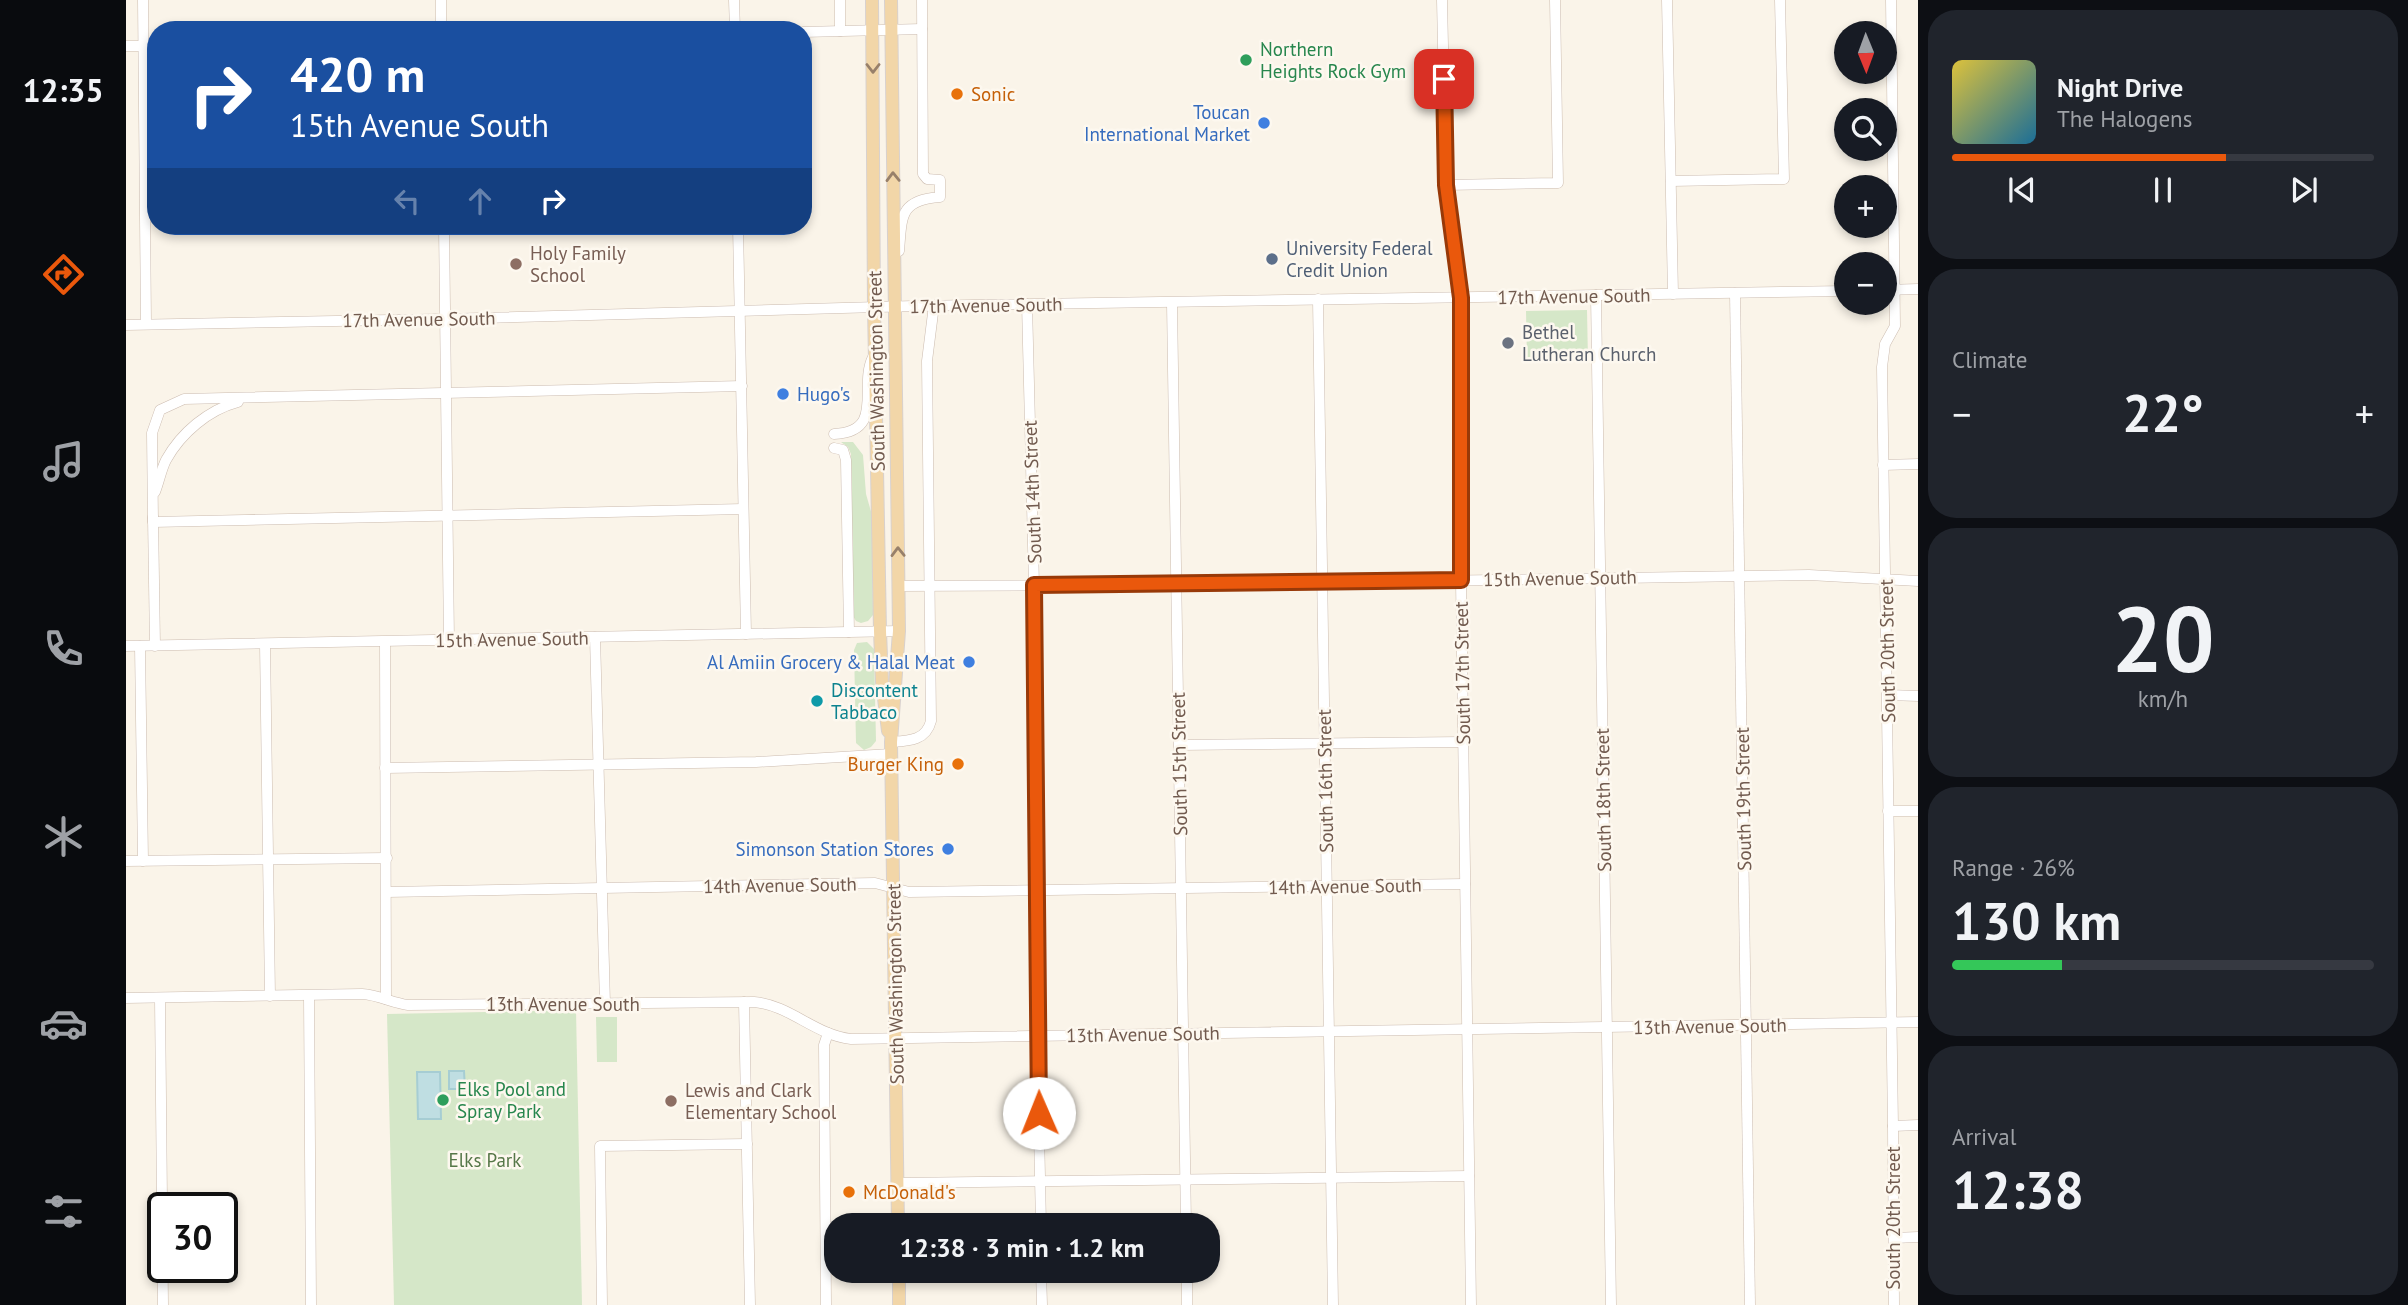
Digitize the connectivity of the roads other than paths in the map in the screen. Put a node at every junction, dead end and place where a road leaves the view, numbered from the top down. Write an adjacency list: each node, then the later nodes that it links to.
1 (143, 0): 21 (street)
2 (441, 0): 13 (street)
3 (734, 0): 14 (street)
4 (840, 0): 17 (street)
5 (872, 0): 18 (main road, South Washington Street)
6 (891, 0): 16 (main road, South Washington Street)
7 (922, 0): 15 (street)
8 (1442, 0): 24 (street, South 17th Street)
9 (1555, 0): 24 (street)
10 (1667, 0): 23 (street)
11 (1780, 0): 23 (street)
12 (1892, 0): 28 (street, South 20th Street)
13 (441, 21)
14 (735, 21)
15 (922, 29): 16 (street); 29 (street)
16 (891, 30): 18 (street); 29 (main road, South Washington Street, one-way to 16)
17 (840, 31): 18 (street); 19 (street)
18 (873, 31): 42 (main road, South Washington Street, one-way to 42)
19 (812, 32)
20 (126, 46): 21 (street)
21 (144, 46): 22 (street)
22 (147, 116)
23 (1671, 181): 34 (street)
24 (1446, 185): 36 (street, South 17th Street)
25 (149, 235): 47 (street)
26 (444, 235): 45 (street)
27 (738, 235): 43 (street)
28 (1890, 252)
29 (894, 271): 40 (main road, South Washington Street)
30 (1918, 289): 31 (street)
31 (1897, 290)
32 (1834, 291): 33 (street, 17th Avenue South)
33 (1735, 293): 34 (street, 17th Avenue South); 59 (street, South 19th Street)
34 (1673, 294): 35 (street, 17th Avenue South)
35 (1596, 295): 36 (street, 17th Avenue South); 60 (street, South 18th Street)
36 (1461, 298): 37 (street, 17th Avenue South); 62 (street, South 17th Street)
37 (1318, 299): 38 (street, 17th Avenue South); 63 (street, South 16th Street)
38 (1172, 303): 39 (street, 17th Avenue South); 65 (street, South 15th Street)
39 (1027, 304): 41 (street, 17th Avenue South); 67 (street, South 14th Street)
40 (894, 306): 41 (street, 17th Avenue South); 42 (street, 17th Avenue South); 68 (main road, South Washington Street, one-way to 40)
41 (934, 306): 66 (street)
42 (874, 307): 43 (street, 17th Avenue South); 48 (main road, South Washington Street)
43 (740, 311): 45 (street, 17th Avenue South); 49 (street)
44 (1893, 315): 55 (street, South 20th Street)
45 (445, 319): 47 (street, 17th Avenue South); 50 (street)
46 (126, 324): 47 (street, 17th Avenue South)
47 (146, 324)
48 (875, 353): 52 (street); 69 (main road, South Washington Street)
49 (742, 386): 50 (street); 56 (street)
50 (446, 392): 51 (street); 57 (street)
51 (255, 398): 58 (street); 58 (street)
52 (834, 434)
53 (834, 448): 71 (street)
54 (1918, 464): 55 (street)
55 (1883, 465): 61 (street, South 20th Street)
56 (743, 509): 57 (street); 72 (street)
57 (447, 516): 58 (street); 74 (street)
58 (153, 522): 79 (street)
59 (1740, 576): 60 (street, 15th Avenue South); 61 (street, 15th Avenue South); 110 (street, South 19th Street)
60 (1600, 578): 62 (street, 15th Avenue South); 111 (street, South 18th Street)
61 (1886, 579): 64 (street, 15th Avenue South); 80 (street, South 20th Street)
62 (1461, 580): 63 (street, 15th Avenue South); 82 (street, South 17th Street)
63 (1322, 581): 65 (street, 15th Avenue South); 83 (street, South 16th Street)
64 (1918, 581)
65 (1177, 584): 67 (street, 15th Avenue South); 84 (street, South 15th Street)
66 (929, 585): 67 (street, 15th Avenue South); 68 (street, 15th Avenue South); 85 (street)
67 (1034, 585): 99 (street, South 14th Street)
68 (898, 586): 70 (main road, South Washington Street)
69 (880, 631): 70 (street, 15th Avenue South); 71 (street, 15th Avenue South); 85 (main road, South Washington Street)
70 (899, 631): 85 (main road, South Washington Street)
71 (849, 632): 72 (street, 15th Avenue South)
72 (746, 634): 73 (street, 15th Avenue South)
73 (595, 637): 74 (street, 15th Avenue South); 86 (street)
74 (449, 641): 75 (street, 15th Avenue South)
75 (385, 642): 76 (street, 15th Avenue South); 87 (street)
76 (265, 644): 79 (street, 15th Avenue South); 90 (street)
77 (126, 646): 78 (street, 15th Avenue South)
78 (140, 646): 79 (street, 15th Avenue South); 93 (street)
79 (155, 646)
80 (1888, 695): 81 (street); 88 (street, South 20th Street)
81 (1918, 695)
82 (1463, 741): 83 (street); 94 (street, South 17th Street)
83 (1325, 744): 84 (street); 95 (street, South 16th Street)
84 (1179, 745): 96 (street, South 15th Street)
85 (891, 748): 86 (street); 98 (main road, South Washington Street)
86 (598, 765): 87 (street); 97 (street)
87 (385, 768): 91 (street)
88 (1888, 811): 89 (street); 109 (street, South 20th Street)
89 (1918, 811)
90 (267, 858): 91 (street); 93 (street); 101 (street)
91 (387, 858): 100 (street)
92 (126, 861): 93 (street)
93 (143, 861)
94 (1465, 884): 95 (street, 14th Avenue South); 112 (street, South 17th Street)
95 (1326, 887): 96 (street, 14th Avenue South); 113 (street, South 16th Street)
96 (1181, 888): 99 (street, 14th Avenue South); 115 (street, South 15th Street)
97 (601, 889): 98 (street, 14th Avenue South); 100 (street, 14th Avenue South); 107 (street)
98 (894, 889): 99 (street, 14th Avenue South); 117 (main road, South Washington Street)
99 (1036, 891): 116 (street, South 14th Street)
100 (387, 892): 105 (street)
101 (270, 996): 102 (street, 13th Avenue South); 104 (street, 13th Avenue South)
102 (309, 996): 105 (street, 13th Avenue South); 135 (street)
103 (126, 998): 104 (street, 13th Avenue South)
104 (160, 998): 134 (street)
105 (386, 999): 107 (street, 13th Avenue South)
106 (744, 1002): 107 (street, 13th Avenue South); 114 (street, 13th Avenue South); 120 (street)
107 (606, 1004)
108 (1918, 1022): 109 (street, 13th Avenue South)
109 (1891, 1023): 110 (street, 13th Avenue South); 119 (street, South 20th Street)
110 (1746, 1025): 111 (street, 13th Avenue South); 145 (street, South 19th Street)
111 (1606, 1028): 112 (street, 13th Avenue South); 144 (street, South 18th Street)
112 (1467, 1029): 113 (street, 13th Avenue South); 122 (street, South 17th Street)
113 (1328, 1032): 115 (street, 13th Avenue South); 121 (street, South 16th Street)
114 (828, 1033): 117 (street, 13th Avenue South); 138 (street)
115 (1184, 1034): 116 (street, 13th Avenue South); 123 (street, South 15th Street)
116 (1037, 1036): 117 (street, 13th Avenue South); 124 (street, South 14th Street)
117 (894, 1039): 125 (main road, South Washington Street)
118 (1918, 1125): 119 (street)
119 (1893, 1126): 130 (street, South 20th Street)
120 (747, 1144): 136 (street); 137 (street)
121 (1332, 1176): 122 (street); 123 (street); 142 (street, South 16th Street)
122 (1469, 1176): 143 (street, South 17th Street)
123 (1185, 1180): 124 (street); 128 (street, South 15th Street)
124 (1040, 1182): 125 (street); 127 (street, South 14th Street)
125 (898, 1183): 126 (main road, South Washington Street)
126 (898, 1213)
127 (1041, 1213)
128 (1186, 1213)
129 (1918, 1237): 130 (street)
130 (1894, 1238): 146 (street, South 20th Street)
131 (899, 1283): 139 (main road)
132 (1041, 1283): 140 (street)
133 (1187, 1283): 141 (street)
134 (163, 1305)
135 (310, 1305)
136 (602, 1305)
137 (750, 1305)
138 (826, 1305)
139 (899, 1305)
140 (1042, 1305)
141 (1187, 1305)
142 (1333, 1305)
143 (1471, 1305)
144 (1611, 1305)
145 (1750, 1305)
146 (1894, 1305)

